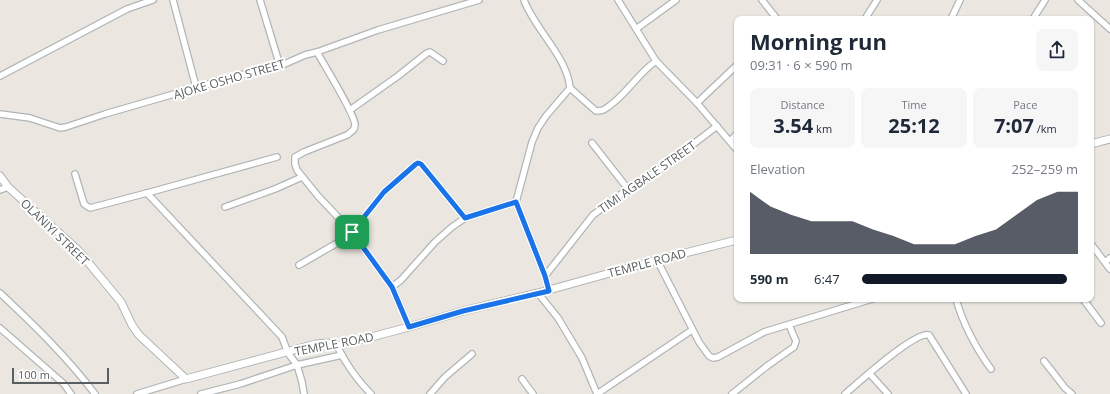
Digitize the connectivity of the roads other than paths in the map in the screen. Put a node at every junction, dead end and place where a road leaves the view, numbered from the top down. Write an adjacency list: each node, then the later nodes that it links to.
1 (153, 0): 24 (street)
2 (173, 0): 25 (street)
3 (260, 0): 22 (street)
4 (479, 0): 19 (street, AJOKE OSHO STREET)
5 (524, 0): 26 (street)
6 (618, 0): 17 (street)
7 (676, 0): 17 (street)
8 (762, 0): 13 (street)
9 (877, 0): 14 (street)
10 (960, 0): 15 (street)
11 (1045, 0): 16 (street)
12 (1078, 0): 18 (street)
13 (775, 16)
14 (867, 16)
15 (952, 16)
16 (1035, 16)
17 (636, 29): 21 (street)
18 (1110, 29)
19 (316, 52): 22 (street, AJOKE OSHO STREET); 28 (street)
20 (443, 61): 28 (street)
21 (656, 61): 26 (street); 27 (street)
22 (280, 66): 25 (street, AJOKE OSHO STREET)
23 (734, 68): 27 (street)
24 (0, 76)
25 (196, 87): 29 (street, AJOKE OSHO STREET)
26 (570, 88): 45 (street)
27 (698, 103): 30 (street)
28 (350, 110): 40 (street)
29 (0, 114)
30 (717, 126): 33 (street); 42 (street, TIMI AGBALE STREET)
31 (734, 137): 33 (street)
32 (1110, 139): 35 (street)
33 (730, 141): 36 (street)
34 (592, 143): 42 (street)
35 (1094, 143)
36 (734, 146)
37 (277, 156): 44 (street)
38 (75, 174): 44 (street)
39 (0, 176): 41 (street, OLANIYI STREET)
40 (302, 177): 46 (street); 48 (street)
41 (8, 187): 43 (street); 77 (street, OLANIYI STREET)
42 (628, 189): 56 (street, TIMI AGBALE STREET)
43 (0, 190)
44 (147, 193): 70 (street)
45 (516, 202): 47 (street); 56 (street)
46 (224, 207)
47 (465, 218): 48 (street); 57 (street)
48 (352, 232): 54 (street); 57 (street)
49 (734, 241): 52 (street, TEMPLE ROAD)
50 (1094, 248): 53 (street)
51 (1110, 258): 53 (street)
52 (657, 260): 58 (street, TEMPLE ROAD); 68 (street)
53 (1104, 262): 55 (street)
54 (299, 266)
55 (1110, 269)
56 (545, 276): 58 (street)
57 (392, 287): 66 (street)
58 (549, 291): 60 (street, TEMPLE ROAD)
59 (0, 293): 80 (street)
60 (538, 293): 66 (street, TEMPLE ROAD); 87 (street)
61 (862, 302): 65 (street)
62 (957, 302): 75 (street)
63 (1085, 302): 64 (street)
64 (1101, 323)
65 (789, 325): 68 (street); 88 (street)
66 (409, 327): 69 (street, TEMPLE ROAD)
67 (0, 328): 79 (street)
68 (692, 330): 87 (street)
69 (337, 346): 70 (street, TEMPLE ROAD); 72 (street)
70 (288, 353): 74 (street); 77 (street, TEMPLE ROAD)
71 (472, 354): 85 (street)
72 (342, 355): 74 (street); 84 (street)
73 (1044, 361): 92 (street)
74 (296, 365): 82 (street); 83 (street)
75 (991, 369)
76 (870, 374): 89 (street); 90 (street); 91 (street)
77 (186, 379): 81 (street)
78 (522, 379): 86 (street)
79 (70, 394)
80 (94, 394)
81 (137, 394)
82 (201, 394)
83 (304, 394)
84 (371, 394)
85 (430, 394)
86 (532, 394)
87 (597, 394)
88 (732, 394)
89 (845, 394)
90 (888, 394)
91 (966, 394)
92 (1072, 394)

